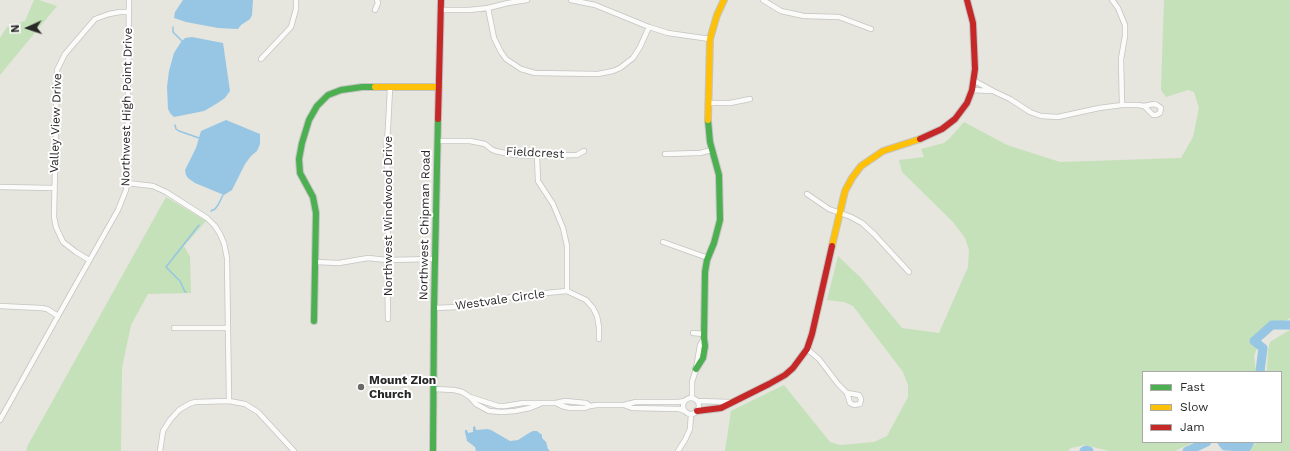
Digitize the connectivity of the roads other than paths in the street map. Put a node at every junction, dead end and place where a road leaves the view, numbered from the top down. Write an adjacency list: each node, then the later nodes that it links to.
1 (129, 0): 14 (street, Northwest High Point Drive)
2 (296, 0): 18 (street)
3 (377, 0): 12 (street)
4 (441, 0): 13 (street, Northwest Chipman Road)
5 (527, 0): 11 (street)
6 (571, 0): 15 (street)
7 (724, 0): 17 (street)
8 (763, 0): 16 (street)
9 (967, 0): 19 (street)
10 (1113, 1): 26 (street)
11 (488, 8): 13 (street); 15 (street)
12 (375, 10)
13 (440, 10): 20 (street, Northwest Chipman Road)
14 (129, 12): 33 (street, Northwest High Point Drive); 35 (street, Valley View Drive)
15 (649, 28): 17 (street)
16 (871, 29)
17 (710, 39): 25 (street)
18 (260, 59)
19 (974, 80): 22 (street); 23 (street)
20 (439, 87): 21 (street); 28 (street, Northwest Chipman Road)
21 (390, 88): 42 (street, Northwest Windwood Drive); 43 (street)
22 (972, 90): 23 (street); 37 (street)
23 (992, 91): 26 (street)
24 (750, 98): 25 (street)
25 (709, 103): 29 (street)
26 (1122, 105): 27 (street)
27 (1144, 106)
28 (438, 140): 32 (street, Fieldcrest); 40 (street, Northwest Chipman Road)
29 (712, 150): 31 (street); 39 (street)
30 (584, 151): 32 (street, Fieldcrest)
31 (665, 154)
32 (537, 156): 45 (street)
33 (127, 183): 41 (street, Northwest High Point Drive); 52 (street)
34 (0, 187): 35 (street)
35 (54, 188): 41 (street, Valley View Drive)
36 (807, 194): 37 (street)
37 (840, 213): 44 (street); 56 (street)
38 (663, 242): 39 (street)
39 (708, 258): 54 (street)
40 (436, 259): 42 (street); 47 (street, Northwest Chipman Road)
41 (89, 260): 48 (street, Northwest High Point Drive)
42 (387, 260): 43 (street); 49 (street, Northwest Windwood Drive)
43 (315, 262): 50 (street)
44 (909, 272)
45 (567, 291): 47 (street, Westvale Circle); 55 (street)
46 (0, 306): 48 (street)
47 (434, 308): 58 (street, Northwest Chipman Road)
48 (58, 316): 69 (street, Northwest High Point Drive)
49 (388, 319)
50 (314, 321)
51 (174, 328): 52 (street)
52 (228, 328): 61 (street)
53 (693, 333): 54 (street)
54 (704, 336): 57 (street)
55 (598, 339)
56 (806, 349): 59 (street); 64 (street)
57 (696, 369): 60 (street)
58 (434, 389): 65 (street); 72 (street, Northwest Chipman Road)
59 (847, 393)
60 (692, 398): 62 (street); 63 (street)
61 (229, 401): 70 (street); 71 (street)
62 (685, 401): 65 (street); 66 (street)
63 (697, 401): 64 (street); 67 (street)
64 (730, 402): 67 (street)
65 (624, 406): 66 (street)
66 (685, 411): 68 (street)
67 (697, 411): 68 (street)
68 (691, 414): 73 (street)
69 (0, 420)
70 (160, 451)
71 (294, 451)
72 (433, 451)
73 (678, 451)

